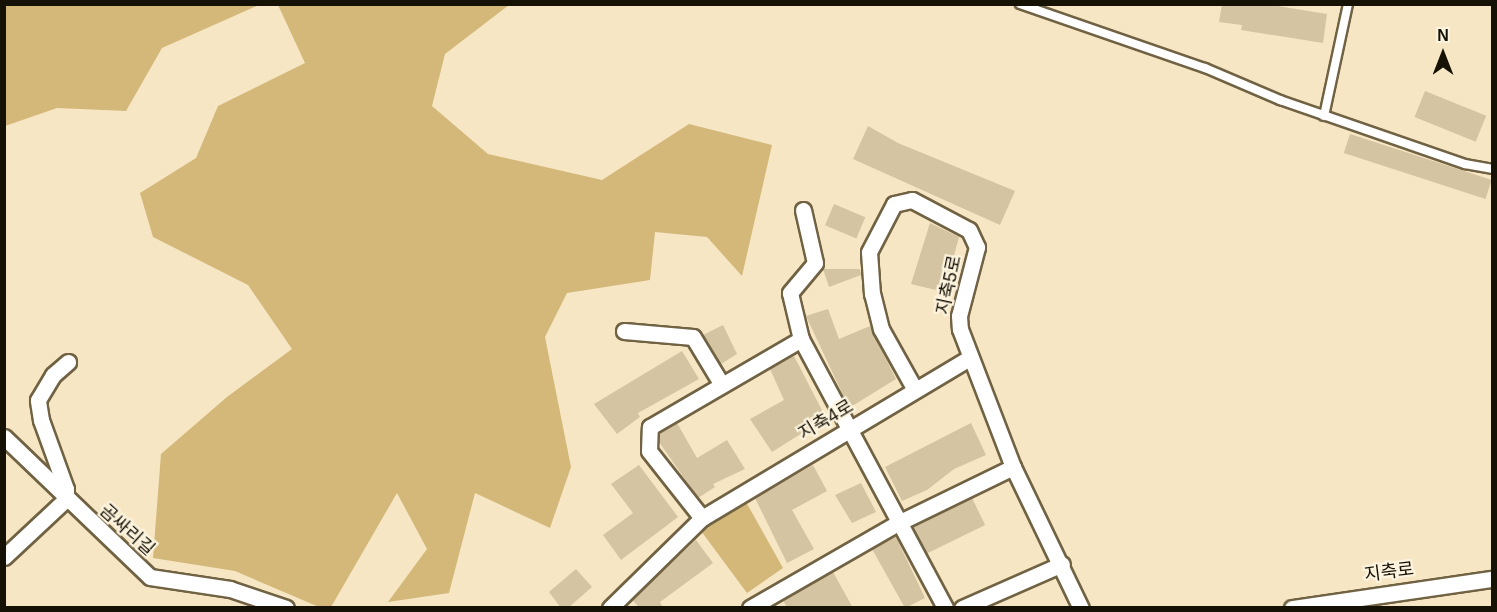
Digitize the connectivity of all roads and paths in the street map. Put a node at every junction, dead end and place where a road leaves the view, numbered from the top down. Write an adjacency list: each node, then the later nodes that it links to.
1 (1020, 4): 3 (lane)
2 (1348, 4): 4 (lane)
3 (1037, 9): 4 (lane)
4 (1324, 116): 5 (lane)
5 (1492, 169)
6 (803, 210): 8 (street)
7 (624, 331): 11 (street)
8 (801, 339): 11 (street); 13 (street)
9 (971, 357): 12 (street, 지축4로); 12 (street, 지축5로); 15 (street, 지축5로)
10 (68, 362): 16 (street)
11 (722, 385): 17 (street)
12 (914, 388): 13 (street, 지축4로)
13 (850, 429): 17 (street, 지축4로); 18 (street)
14 (4, 437): 16 (street, 곰싸리길)
15 (1013, 467): 18 (street); 20 (street, 지축5로)
16 (66, 499): 19 (street); 22 (street, 곰싸리길)
17 (702, 518): 23 (street, 지축4로)
18 (898, 523): 24 (street); 25 (street)
19 (10, 553)
20 (1062, 564): 26 (street); 27 (street, 지축5로)
21 (1492, 579): 28 (street, 지축로)
22 (286, 608)
23 (609, 608)
24 (750, 608)
25 (945, 608)
26 (962, 608)
27 (1081, 608)
28 (1292, 608)

